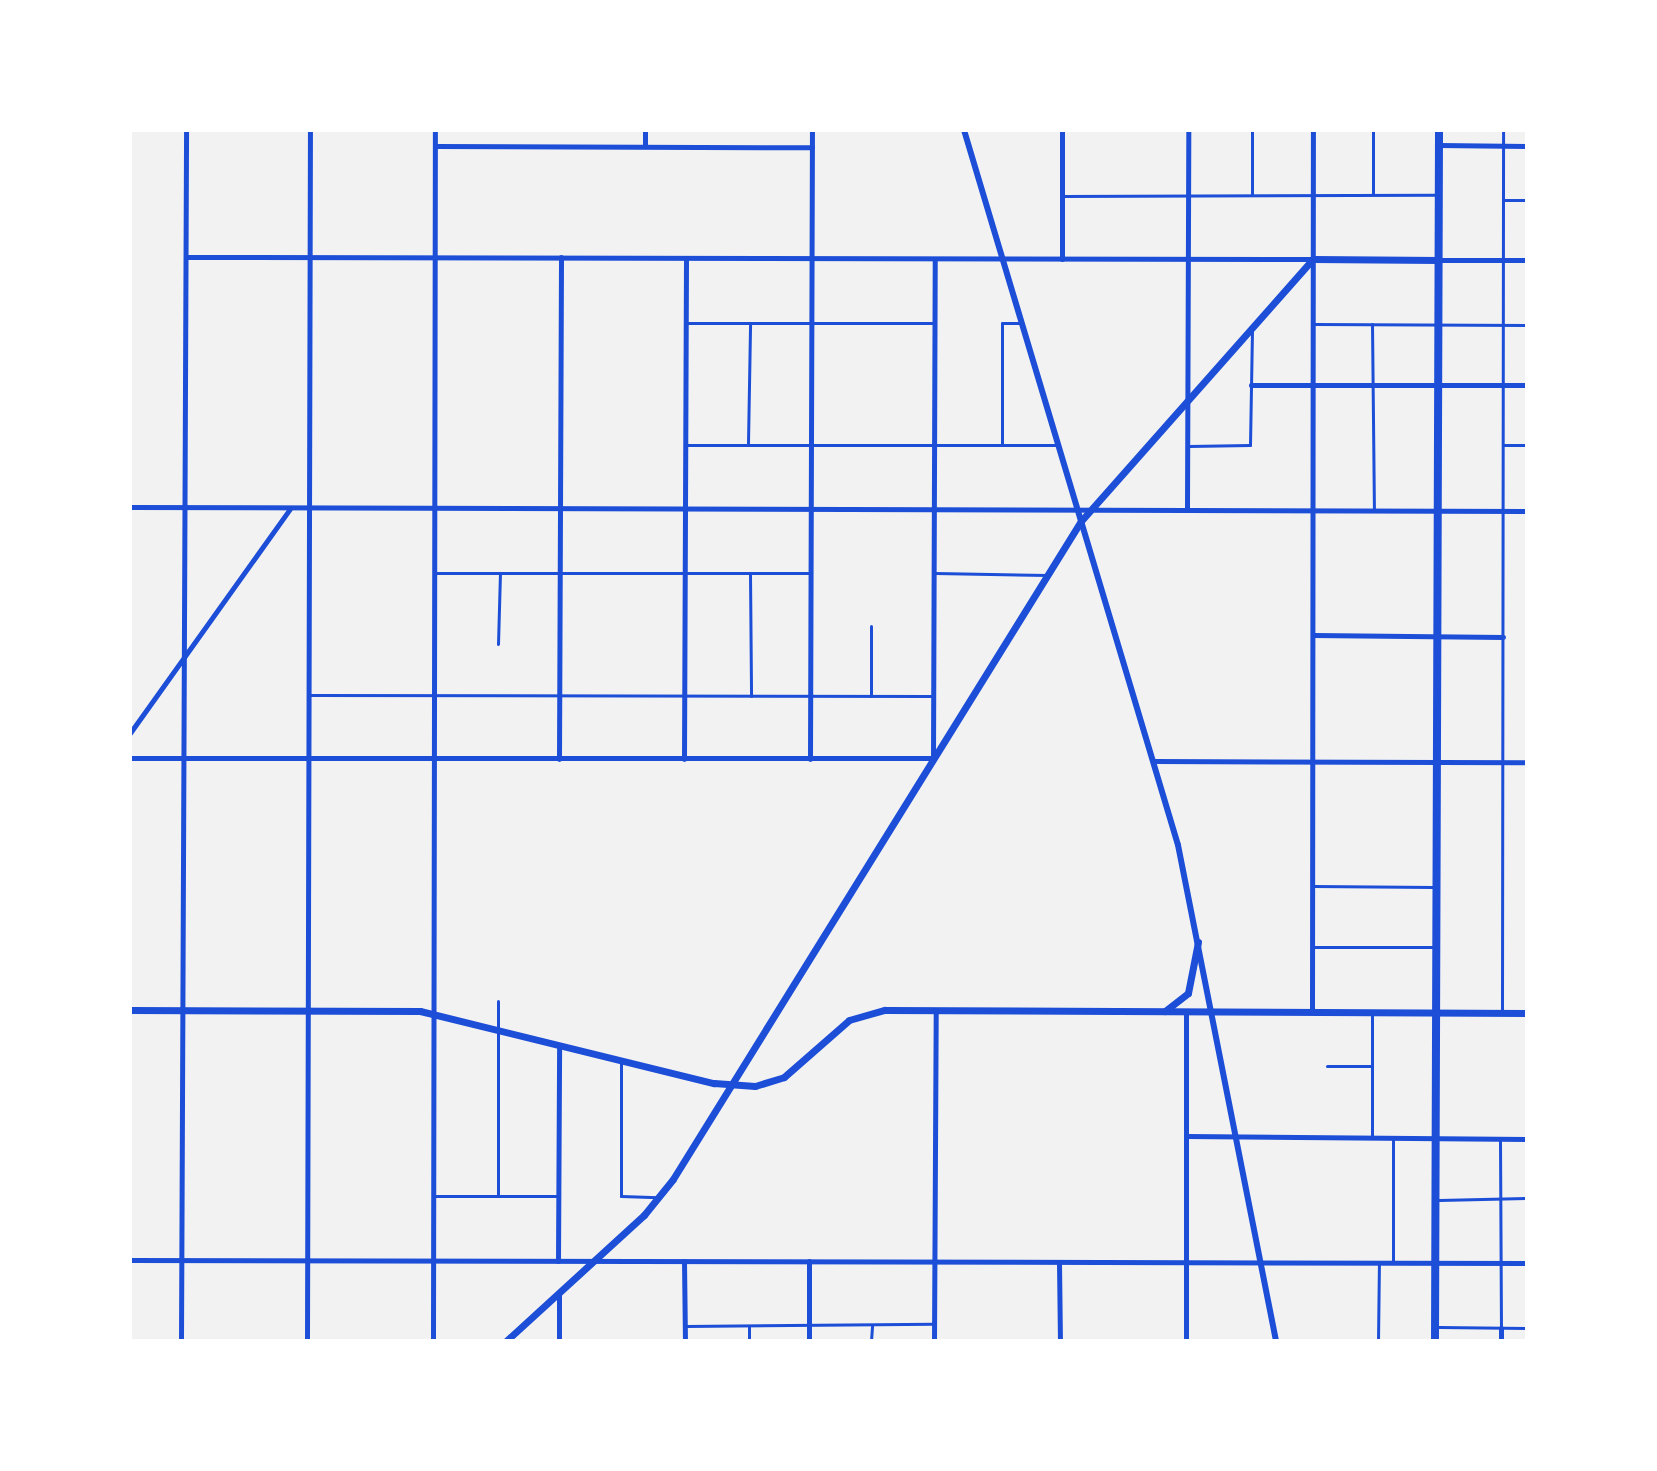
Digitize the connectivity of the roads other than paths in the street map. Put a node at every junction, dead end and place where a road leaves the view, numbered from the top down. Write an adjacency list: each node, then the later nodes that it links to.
1 (186, 130): 28 (street)
2 (310, 130): 29 (street)
3 (435, 130): 15 (street)
4 (645, 130): 16 (street)
5 (812, 130): 19 (street)
6 (964, 130): 35 (street)
7 (1062, 130): 25 (street)
8 (1188, 130): 20 (street)
9 (1252, 130): 21 (lane)
10 (1313, 130): 22 (street)
11 (1373, 130): 23 (lane)
12 (1439, 130): 14 (main road)
13 (1503, 130): 17 (lane)
14 (1439, 145): 17 (street); 24 (main road)
15 (435, 146): 16 (street); 30 (street)
16 (645, 146): 19 (street)
17 (1503, 146): 18 (street); 26 (lane)
18 (1527, 146)
19 (812, 147): 33 (street)
20 (1188, 195): 21 (lane); 25 (lane); 37 (street)
21 (1252, 195): 22 (lane)
22 (1313, 195): 23 (lane); 38 (street)
23 (1373, 195): 24 (lane)
24 (1439, 195): 39 (main road)
25 (1062, 196): 36 (street)
26 (1503, 200): 27 (lane); 40 (lane)
27 (1527, 200)
28 (185, 257): 29 (street); 70 (street)
29 (309, 257): 30 (street); 72 (street)
30 (436, 257): 31 (street); 73 (street)
31 (561, 257): 32 (street); 74 (street)
32 (686, 258): 33 (street); 43 (street)
33 (812, 259): 34 (street); 42 (street)
34 (935, 259): 35 (street); 45 (street)
35 (1003, 259): 36 (street); 46 (street)
36 (1062, 259): 37 (street)
37 (1188, 259): 38 (street); 59 (street)
38 (1313, 259): 39 (main road); 47 (street); 52 (main road)
39 (1439, 260): 40 (street); 49 (main road)
40 (1503, 260): 41 (street); 50 (lane)
41 (1527, 260)
42 (812, 322): 44 (lane); 45 (lane); 62 (street)
43 (686, 323): 44 (lane); 60 (street)
44 (750, 323): 61 (lane)
45 (935, 323): 63 (street)
46 (1022, 323): 64 (lane); 65 (street)
47 (1314, 324): 48 (lane); 54 (street)
48 (1372, 324): 49 (lane); 55 (lane)
49 (1439, 325): 50 (lane); 56 (main road)
50 (1503, 325): 51 (lane); 57 (lane)
51 (1527, 325)
52 (1252, 330): 53 (lane); 59 (main road)
53 (1251, 385): 54 (street); 68 (lane)
54 (1314, 385): 55 (street); 81 (street)
55 (1372, 385): 56 (street); 83 (lane)
56 (1439, 385): 57 (street); 82 (main road)
57 (1503, 385): 58 (street); 66 (lane)
58 (1527, 385)
59 (1187, 404): 68 (street); 79 (main road)
60 (685, 445): 61 (lane); 75 (street)
61 (748, 445): 62 (lane)
62 (811, 445): 63 (lane); 76 (street)
63 (934, 445): 64 (lane); 77 (street)
64 (1002, 445): 65 (lane)
65 (1059, 445): 78 (street)
66 (1503, 445): 67 (lane); 84 (lane)
67 (1527, 445)
68 (1187, 446): 80 (street)
69 (130, 507): 70 (street)
70 (183, 507): 71 (street); 100 (street)
71 (291, 508): 72 (street); 100 (street)
72 (309, 508): 73 (street); 102 (street)
73 (436, 508): 74 (street); 87 (street)
74 (561, 509): 75 (street); 89 (street)
75 (685, 509): 76 (street); 92 (street)
76 (810, 509): 77 (street); 90 (street)
77 (934, 509): 78 (street); 91 (street)
78 (1078, 509): 79 (street); 86 (street)
79 (1095, 509): 80 (street); 86 (main road)
80 (1187, 510): 81 (street)
81 (1313, 510): 83 (street); 96 (street)
82 (1438, 510): 83 (street); 84 (street); 97 (main road)
83 (1374, 511)
84 (1502, 511): 85 (street); 98 (lane)
85 (1527, 511)
86 (1081, 521): 94 (main road); 118 (street)
87 (435, 573): 88 (lane); 101 (street)
88 (500, 573): 89 (lane); 99 (lane)
89 (560, 573): 92 (lane); 103 (street)
90 (811, 573): 93 (lane); 106 (street)
91 (934, 573): 94 (lane); 108 (street)
92 (685, 574): 93 (lane); 104 (street)
93 (750, 574): 105 (lane)
94 (1047, 575): 112 (main road)
95 (871, 626): 107 (lane)
96 (1313, 635): 97 (street); 119 (street)
97 (1438, 637): 98 (street); 120 (main road)
98 (1503, 637): 121 (lane)
99 (498, 644)
100 (184, 656): 109 (street); 111 (street)
101 (434, 694): 102 (lane); 103 (lane); 117 (street)
102 (308, 695): 113 (street)
103 (560, 695): 104 (lane); 114 (street)
104 (684, 695): 105 (lane); 115 (street)
105 (751, 696): 106 (lane)
106 (811, 696): 107 (lane); 116 (street)
107 (871, 696): 108 (lane)
108 (933, 696): 112 (street)
109 (130, 733)
110 (130, 758): 111 (street)
111 (184, 758): 113 (street); 130 (street)
112 (933, 758): 116 (street); 147 (main road)
113 (308, 759): 117 (street); 131 (street)
114 (559, 759): 115 (street); 117 (street)
115 (684, 759): 116 (street)
116 (810, 759)
117 (434, 760): 141 (street)
118 (1154, 761): 119 (street); 125 (street)
119 (1312, 761): 120 (street); 123 (street)
120 (1438, 761): 121 (street); 124 (main road)
121 (1503, 761): 122 (street); 139 (lane)
122 (1527, 762)
123 (1312, 886): 124 (lane); 126 (street)
124 (1437, 887): 127 (main road)
125 (1198, 942): 133 (main road); 135 (street)
126 (1312, 947): 127 (lane); 136 (street)
127 (1438, 947): 138 (main road)
128 (498, 1001): 142 (lane)
129 (130, 1010): 130 (main road)
130 (183, 1010): 131 (main road); 163 (street)
131 (308, 1010): 141 (main road); 164 (street)
132 (936, 1011): 133 (main road); 147 (main road); 170 (street)
133 (1164, 1012): 134 (main road)
134 (1186, 1012): 135 (main road); 148 (street)
135 (1211, 1012): 136 (main road); 149 (street)
136 (1312, 1012): 137 (main road)
137 (1372, 1013): 138 (main road); 146 (lane)
138 (1438, 1013): 139 (main road); 152 (main road)
139 (1502, 1013): 140 (main road)
140 (1527, 1013)
141 (433, 1014): 142 (main road); 155 (street)
142 (498, 1031): 143 (main road); 156 (lane)
143 (559, 1046): 144 (main road); 157 (street)
144 (621, 1061): 147 (main road); 158 (lane)
145 (1327, 1066): 146 (lane)
146 (1372, 1066): 150 (lane)
147 (729, 1084): 158 (main road)
148 (1186, 1136): 149 (street); 172 (street)
149 (1235, 1137): 150 (street); 173 (street)
150 (1372, 1138): 151 (street)
151 (1393, 1138): 152 (street); 175 (lane)
152 (1437, 1138): 153 (street); 161 (main road)
153 (1500, 1138): 154 (street); 159 (lane)
154 (1527, 1139)
155 (433, 1196): 156 (lane); 165 (street)
156 (498, 1196): 157 (lane)
157 (559, 1196): 166 (street)
158 (660, 1197): 169 (main road)
159 (1501, 1198): 160 (lane); 161 (lane); 177 (lane)
160 (1527, 1198)
161 (1437, 1200): 176 (main road)
162 (130, 1260): 163 (street)
163 (182, 1260): 164 (street); 188 (street)
164 (307, 1260): 165 (street); 189 (street)
165 (434, 1260): 166 (street); 190 (street)
166 (558, 1261): 169 (street)
167 (684, 1261): 168 (street); 169 (street); 183 (street)
168 (809, 1261): 170 (street); 181 (street)
169 (593, 1262): 179 (main road)
170 (934, 1262): 171 (street); 180 (street)
171 (1059, 1262): 172 (street); 198 (street)
172 (1186, 1262): 173 (street); 199 (street)
173 (1261, 1262): 174 (street); 200 (street)
174 (1379, 1263): 175 (street); 201 (lane)
175 (1393, 1263): 176 (street)
176 (1436, 1263): 177 (street); 185 (main road)
177 (1501, 1263): 178 (street); 186 (lane)
178 (1527, 1263)
179 (559, 1294): 191 (main road); 192 (street)
180 (934, 1324): 182 (lane); 197 (street)
181 (809, 1325): 182 (lane); 184 (lane); 195 (street)
182 (872, 1325): 196 (lane)
183 (684, 1326): 184 (lane); 193 (street)
184 (749, 1326): 194 (lane)
185 (1435, 1327): 186 (lane); 202 (main road)
186 (1501, 1328): 187 (lane); 203 (street)
187 (1527, 1328)
188 (181, 1341)
189 (307, 1341)
190 (433, 1341)
191 (506, 1341)
192 (559, 1341)
193 (685, 1341)
194 (749, 1341)
195 (809, 1341)
196 (871, 1341)
197 (934, 1341)
198 (1060, 1341)
199 (1186, 1341)
200 (1276, 1341)
201 (1378, 1341)
202 (1435, 1341)
203 (1501, 1341)

